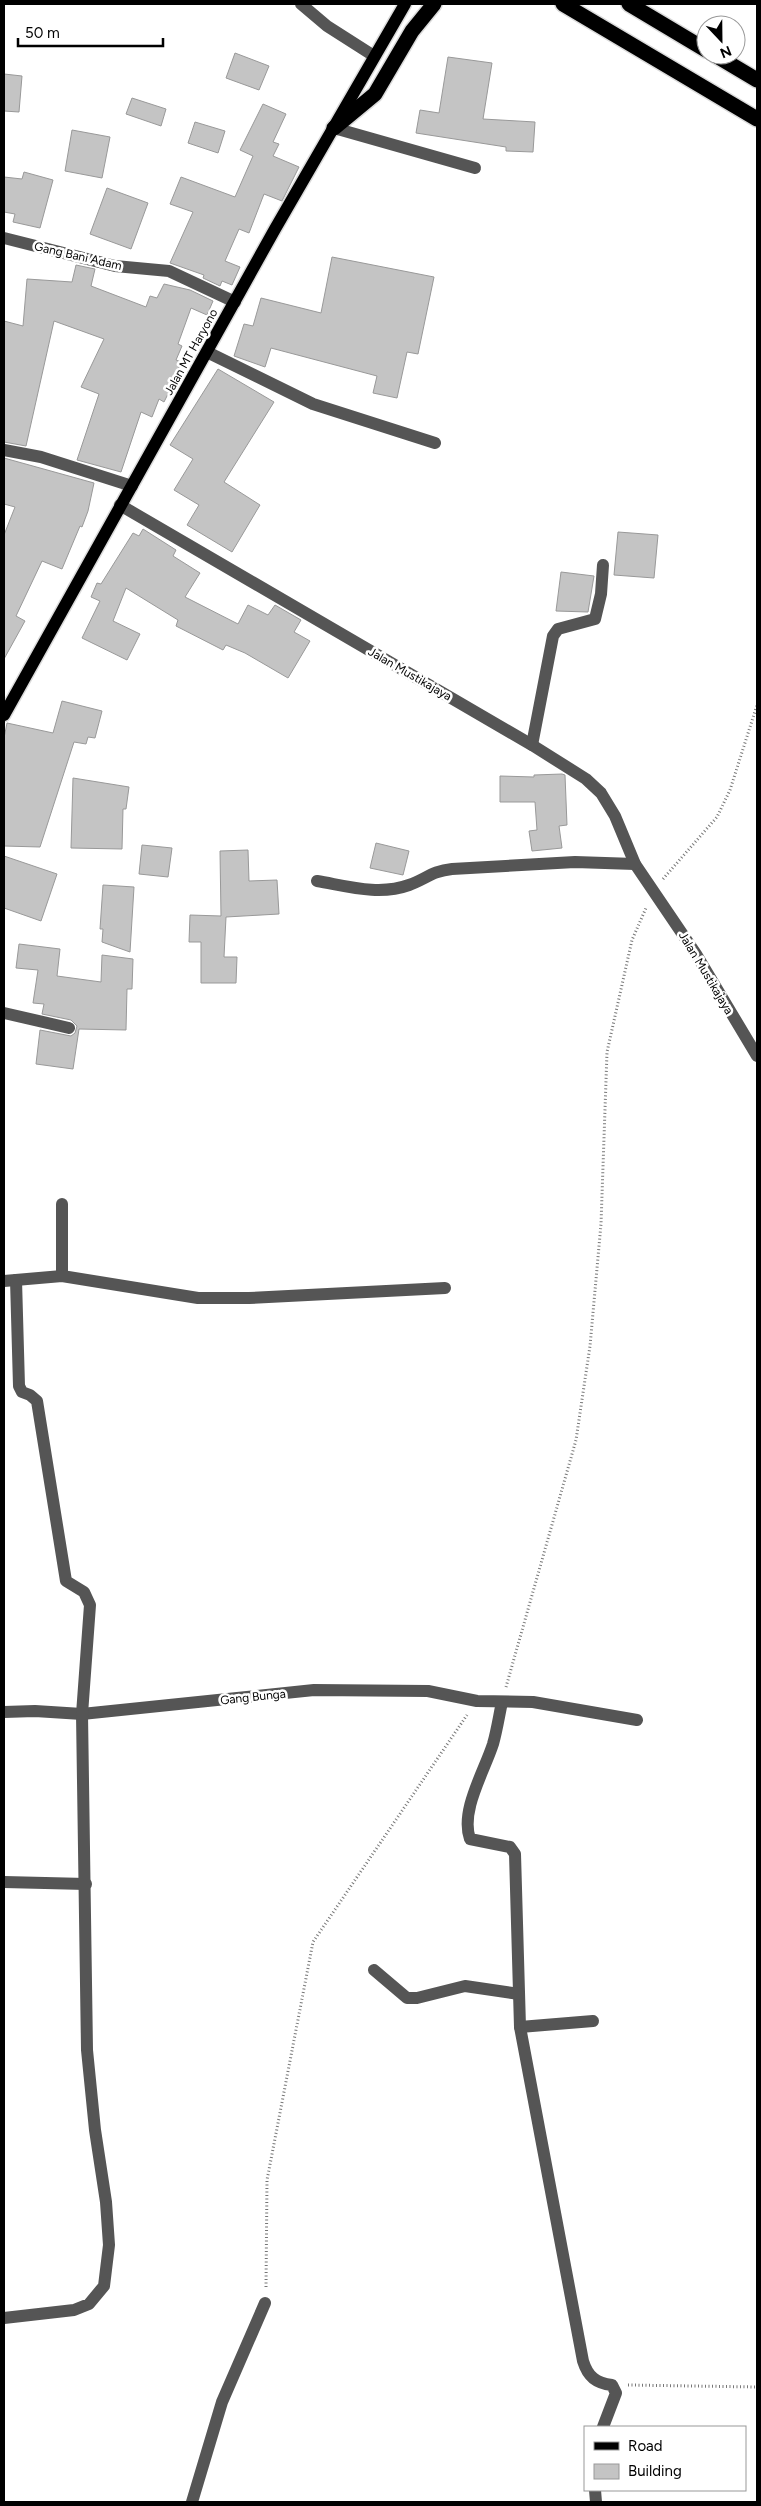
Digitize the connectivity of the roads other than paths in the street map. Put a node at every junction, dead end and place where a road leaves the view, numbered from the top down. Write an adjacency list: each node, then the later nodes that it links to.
1 (300, 4): 7 (street)
2 (405, 4): 7 (main road, Jalan MT Haryono)
3 (434, 4): 11 (highway)
4 (563, 4): 10 (highway)
5 (629, 4): 6 (highway)
6 (696, 44)
7 (374, 56): 11 (main road, Jalan MT Haryono)
8 (732, 65): 9 (highway)
9 (757, 80)
10 (757, 119)
11 (334, 128): 12 (street); 14 (main road, Jalan MT Haryono)
12 (475, 168)
13 (4, 238): 14 (street, Gang Bani Adam)
14 (235, 302): 15 (main road, Jalan MT Haryono)
15 (207, 352): 16 (street); 18 (main road, Jalan MT Haryono)
16 (435, 443)
17 (4, 450): 18 (street)
18 (132, 486): 19 (main road, Jalan MT Haryono)
19 (120, 505): 21 (main road, Jalan MT Haryono); 22 (street, Jalan Mustikajaya)
20 (603, 565): 22 (street)
21 (4, 716)
22 (532, 745): 23 (street, Jalan Mustikajaya)
23 (635, 864): 24 (street); 27 (street, Jalan Mustikajaya)
24 (317, 881)
25 (4, 1014): 26 (street)
26 (69, 1028)
27 (757, 1056)
28 (62, 1204): 29 (street)
29 (62, 1276): 30 (street); 31 (street)
30 (10, 1281): 34 (street)
31 (445, 1288)
32 (502, 1702): 34 (street, Gang Bunga); 35 (street, Gang Bunga); 39 (street)
33 (4, 1712): 34 (street, Gang Bunga)
34 (82, 1714): 37 (street)
35 (637, 1720)
36 (4, 1882): 37 (street)
37 (86, 1884): 43 (street)
38 (374, 1970): 39 (street)
39 (519, 1994): 41 (street)
40 (593, 2021): 41 (street)
41 (520, 2027): 44 (street)
42 (265, 2303): 45 (street)
43 (4, 2318)
44 (603, 2426)
45 (192, 2502)

